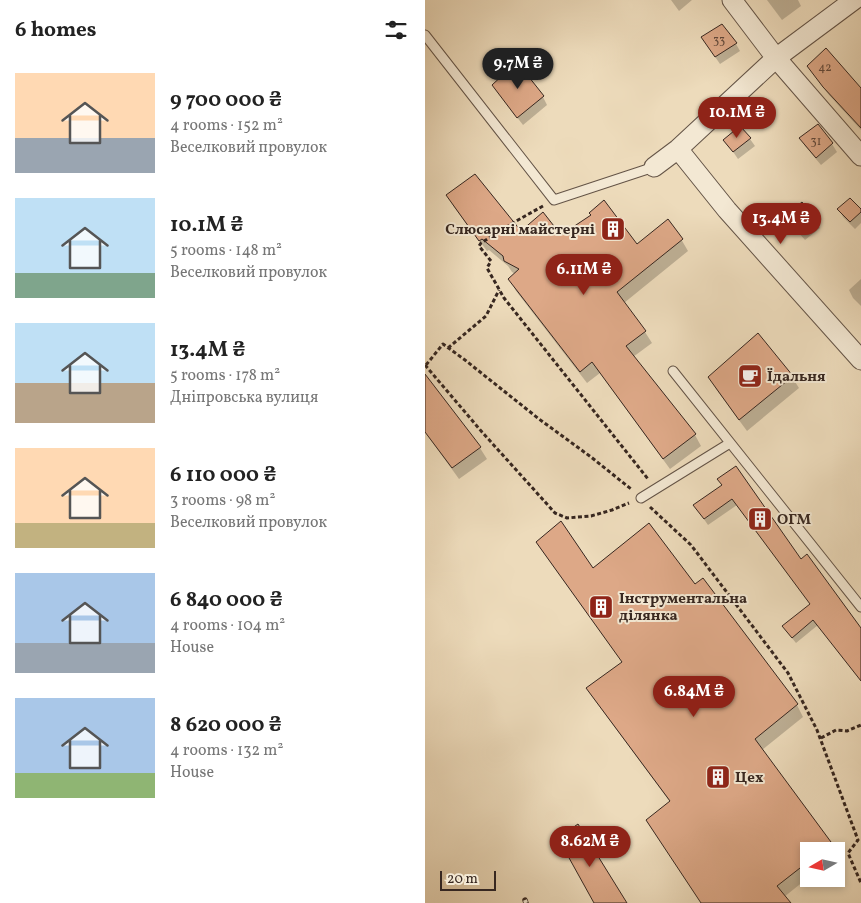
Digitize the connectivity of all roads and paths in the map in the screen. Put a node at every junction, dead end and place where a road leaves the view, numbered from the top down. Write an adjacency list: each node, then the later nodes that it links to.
1 (732, 0): 4 (street)
2 (854, 0): 4 (street)
3 (425, 35): 8 (lane)
4 (776, 58): 5 (street); 6 (street)
5 (678, 149): 7 (street); 11 (street)
6 (861, 156)
7 (654, 167): 8 (lane)
8 (554, 200): 9 (path)
9 (499, 289): 10 (path); 15 (path)
10 (448, 348): 12 (path); 16 (path)
11 (861, 360)
12 (425, 365): 16 (path)
13 (673, 371): 14 (lane)
14 (730, 443): 15 (lane); 17 (lane)
15 (655, 490): 16 (lane)
16 (641, 498): 19 (path)
17 (861, 608)
18 (861, 726): 19 (path)
19 (821, 738): 20 (path)
20 (861, 883)

